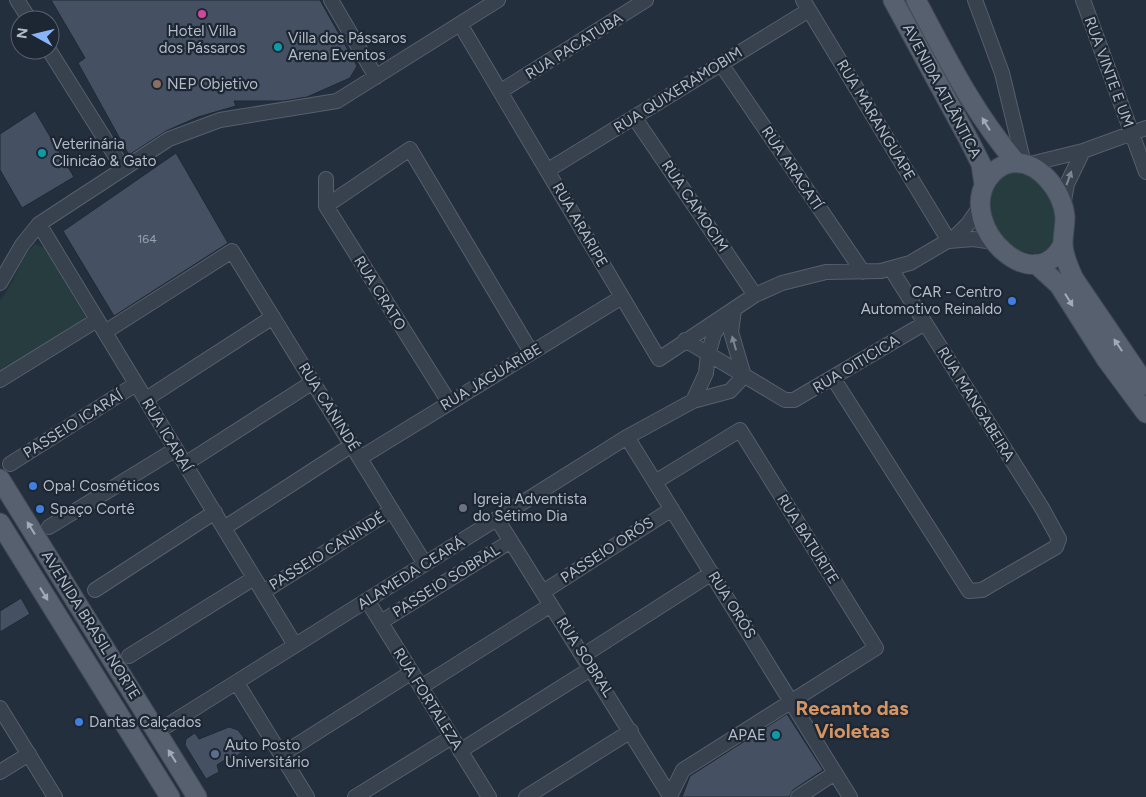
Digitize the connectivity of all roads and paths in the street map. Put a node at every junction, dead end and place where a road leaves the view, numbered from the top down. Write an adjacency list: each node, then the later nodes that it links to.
1 (331, 0): 12 (street)
2 (498, 0): 9 (street)
3 (646, 0): 13 (street, RUA PACATUBA)
4 (892, 0): 23 (main road, AVENIDA ATLÂNTICA)
5 (916, 0): 18 (main road, AVENIDA ATLÂNTICA, one-way to 5)
6 (975, 0): 18 (street)
7 (1082, 0): 16 (street, RUA VINTE E UM)
8 (806, 5): 11 (street, RUA QUIXERAMOBIM); 28 (street, RUA MARANGUAPE)
9 (460, 24): 12 (street); 13 (street, RUA ARARIPE)
10 (55, 60): 19 (street)
11 (720, 64): 14 (street, RUA QUIXERAMOBIM); 33 (street, RUA ARACATÍ)
12 (376, 77): 19 (street)
13 (501, 91): 20 (street, RUA ARARIPE)
14 (634, 117): 20 (street, RUA QUIXERAMOBIM); 35 (street, RUA CAMOCIM)
15 (1146, 128): 16 (street)
16 (1132, 133): 17 (street); 21 (street, RUA VINTE E UM)
17 (1083, 152): 18 (street); 26 (street, one-way to 17)
18 (1021, 161): 23 (main road, AVENIDA ATLÂNTICA); 26 (main road, AVENIDA ATLÂNTICA)
19 (123, 168): 27 (street)
20 (548, 170): 36 (street, RUA ARARIPE)
21 (1146, 172)
22 (326, 179): 25 (street)
23 (984, 184): 24 (main road, AVENIDA ATLÂNTICA)
24 (981, 205): 28 (street); 29 (main road, AVENIDA ATLÂNTICA)
25 (326, 206): 43 (street); 55 (street, RUA CRATO)
26 (1063, 206): 30 (main road, AVENIDA ATLÂNTICA)
27 (39, 224): 34 (street); 39 (street, RUA ICARAÍ)
28 (949, 241): 29 (street); 32 (street)
29 (994, 242): 31 (main road, AVENIDA ATLÂNTICA)
30 (1063, 244): 31 (main road); 51 (main road, AVENIDA ATLÂNTICA, one-way to 30)
31 (1036, 264): 56 (main road, AVENIDA ATLÂNTICA, one-way to 56)
32 (891, 269): 33 (street); 40 (street, RUA MANGABEIRA)
33 (863, 272): 35 (street)
34 (0, 283)
35 (755, 296): 37 (street)
36 (622, 297): 42 (street, RUA ARARIPE); 43 (street, RUA JAGUARIBE)
37 (730, 312): 42 (street); 44 (street); 46 (street, one-way to 37)
38 (273, 317): 41 (street, RUA CANINDÉ); 49 (street, RUA CANINDÉ); 53 (street)
39 (97, 320): 41 (street, RUA ICARAÍ); 48 (street)
40 (925, 323): 47 (street, RUA OITICICA); 47 (street, RUA MANGABEIRA)
41 (105, 332): 50 (street, RUA ICARAÍ)
42 (685, 340): 44 (street)
43 (531, 352): 55 (street, RUA JAGUARIBE)
44 (708, 355): 45 (street); 46 (street)
45 (706, 373): 52 (street); 54 (street)
46 (744, 376): 47 (street, RUA OITICICA); 52 (street)
47 (833, 378)
48 (0, 380)
49 (313, 382): 58 (street, RUA CANINDÉ); 61 (street)
50 (136, 384): 53 (street, RUA ICARAÍ); 62 (street, PASSEIO ICARAÍ)
51 (1146, 385)
52 (730, 391): 54 (street, ALAMEDA CEARÁ)
53 (146, 399): 59 (street, RUA ICARAÍ)
54 (693, 401): 57 (street, ALAMEDA CEARÁ)
55 (449, 402): 60 (street, RUA JAGUARIBE)
56 (1146, 413)
57 (628, 438): 63 (street, RUA ORÓS); 67 (street, ALAMEDA CEARÁ)
58 (352, 445): 60 (street, RUA CANINDÉ); 70 (street)
59 (176, 449): 61 (street, RUA ICARAÍ); 69 (street)
60 (360, 458): 65 (street, RUA CANINDÉ)
61 (185, 464): 66 (street, RUA ICARAÍ)
62 (5, 471): 91 (main road, AVENIDA BRASIL NORTE, one-way to 62)
63 (655, 482): 64 (street, RUA ORÓS); 88 (street, RUA BATURITE)
64 (672, 509): 73 (street, RUA ORÓS); 77 (street, PASSEIO ORÓS)
65 (392, 510): 72 (street, RUA CANINDÉ); 76 (street, PASSEIO CANINDÉ)
66 (215, 512): 70 (street, RUA ICARAÍ); 75 (street)
67 (497, 519): 71 (street, RUA SOBRAL); 72 (street, ALAMEDA CEARÁ)
68 (0, 523): 100 (main road, AVENIDA BRASIL NORTE, one-way to 100)
69 (49, 527)
70 (224, 528): 74 (street, RUA ICARAÍ)
71 (511, 540): 77 (street, RUA SOBRAL); 80 (street, PASSEIO SOBRAL)
72 (426, 564): 78 (street, ALAMEDA CEARÁ)
73 (712, 572): 82 (street); 88 (street, RUA ORÓS)
74 (254, 578): 76 (street, RUA ICARAÍ); 83 (street)
75 (95, 590)
76 (263, 592): 81 (street, RUA ICARAÍ)
77 (543, 592): 79 (street, RUA SOBRAL)
78 (367, 600): 80 (street, RUA FORTALEZA); 81 (street, ALAMEDA CEARÁ)
79 (552, 605): 82 (street, RUA SOBRAL); 87 (street)
80 (380, 622): 85 (street, RUA FORTALEZA)
81 (295, 645): 86 (street, ALAMEDA CEARÁ)
82 (584, 655): 84 (street, RUA SOBRAL)
83 (129, 656)
84 (592, 668): 90 (street, RUA SOBRAL); 93 (street)
85 (412, 672): 87 (street, RUA FORTALEZA); 95 (street)
86 (237, 683): 91 (street, ALAMEDA CEARÁ); 95 (street)
87 (421, 687): 92 (street, RUA FORTALEZA)
88 (792, 701): 97 (street, RUA ORÓS); 98 (street)
89 (0, 708): 94 (street)
90 (631, 731): 98 (street, RUA SOBRAL); 105 (street)
91 (156, 732): 101 (main road, AVENIDA BRASIL NORTE, one-way to 91)
92 (452, 736): 93 (street, RUA FORTALEZA); 103 (street)
93 (460, 750): 104 (street, RUA FORTALEZA)
94 (29, 754): 96 (street); 99 (street)
95 (281, 755): 102 (street)
96 (0, 772)
97 (835, 773): 106 (street); 107 (street, RUA ORÓS)
98 (669, 796)
99 (55, 797)
100 (170, 797)
101 (197, 797)
102 (307, 797)
103 (355, 797)
104 (489, 797)
105 (526, 797)
106 (798, 797)
107 (850, 797)

